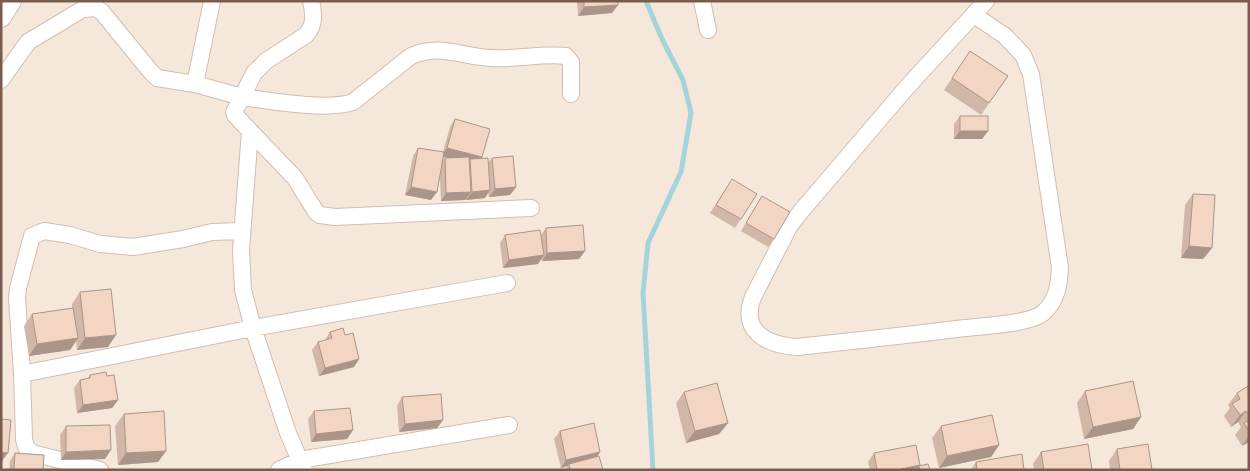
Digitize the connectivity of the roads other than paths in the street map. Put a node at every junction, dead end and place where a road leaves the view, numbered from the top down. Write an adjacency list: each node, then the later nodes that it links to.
1 (11, 1): 7 (street)
2 (212, 1): 10 (street)
3 (311, 1): 12 (street)
4 (702, 1): 8 (street)
5 (986, 1): 6 (street)
6 (974, 15): 6 (street)
7 (1, 17)
8 (708, 30)
9 (1, 80): 10 (street)
10 (195, 84): 12 (street)
11 (571, 94): 12 (street)
12 (242, 97): 13 (street)
13 (250, 132): 14 (street); 15 (street)
14 (531, 208)
15 (242, 231): 17 (street); 18 (street)
16 (508, 283): 17 (street)
17 (253, 328): 18 (street); 20 (street)
18 (22, 374): 21 (street)
19 (509, 425): 20 (street)
20 (302, 465): 22 (street)
21 (100, 470)
22 (279, 470)

